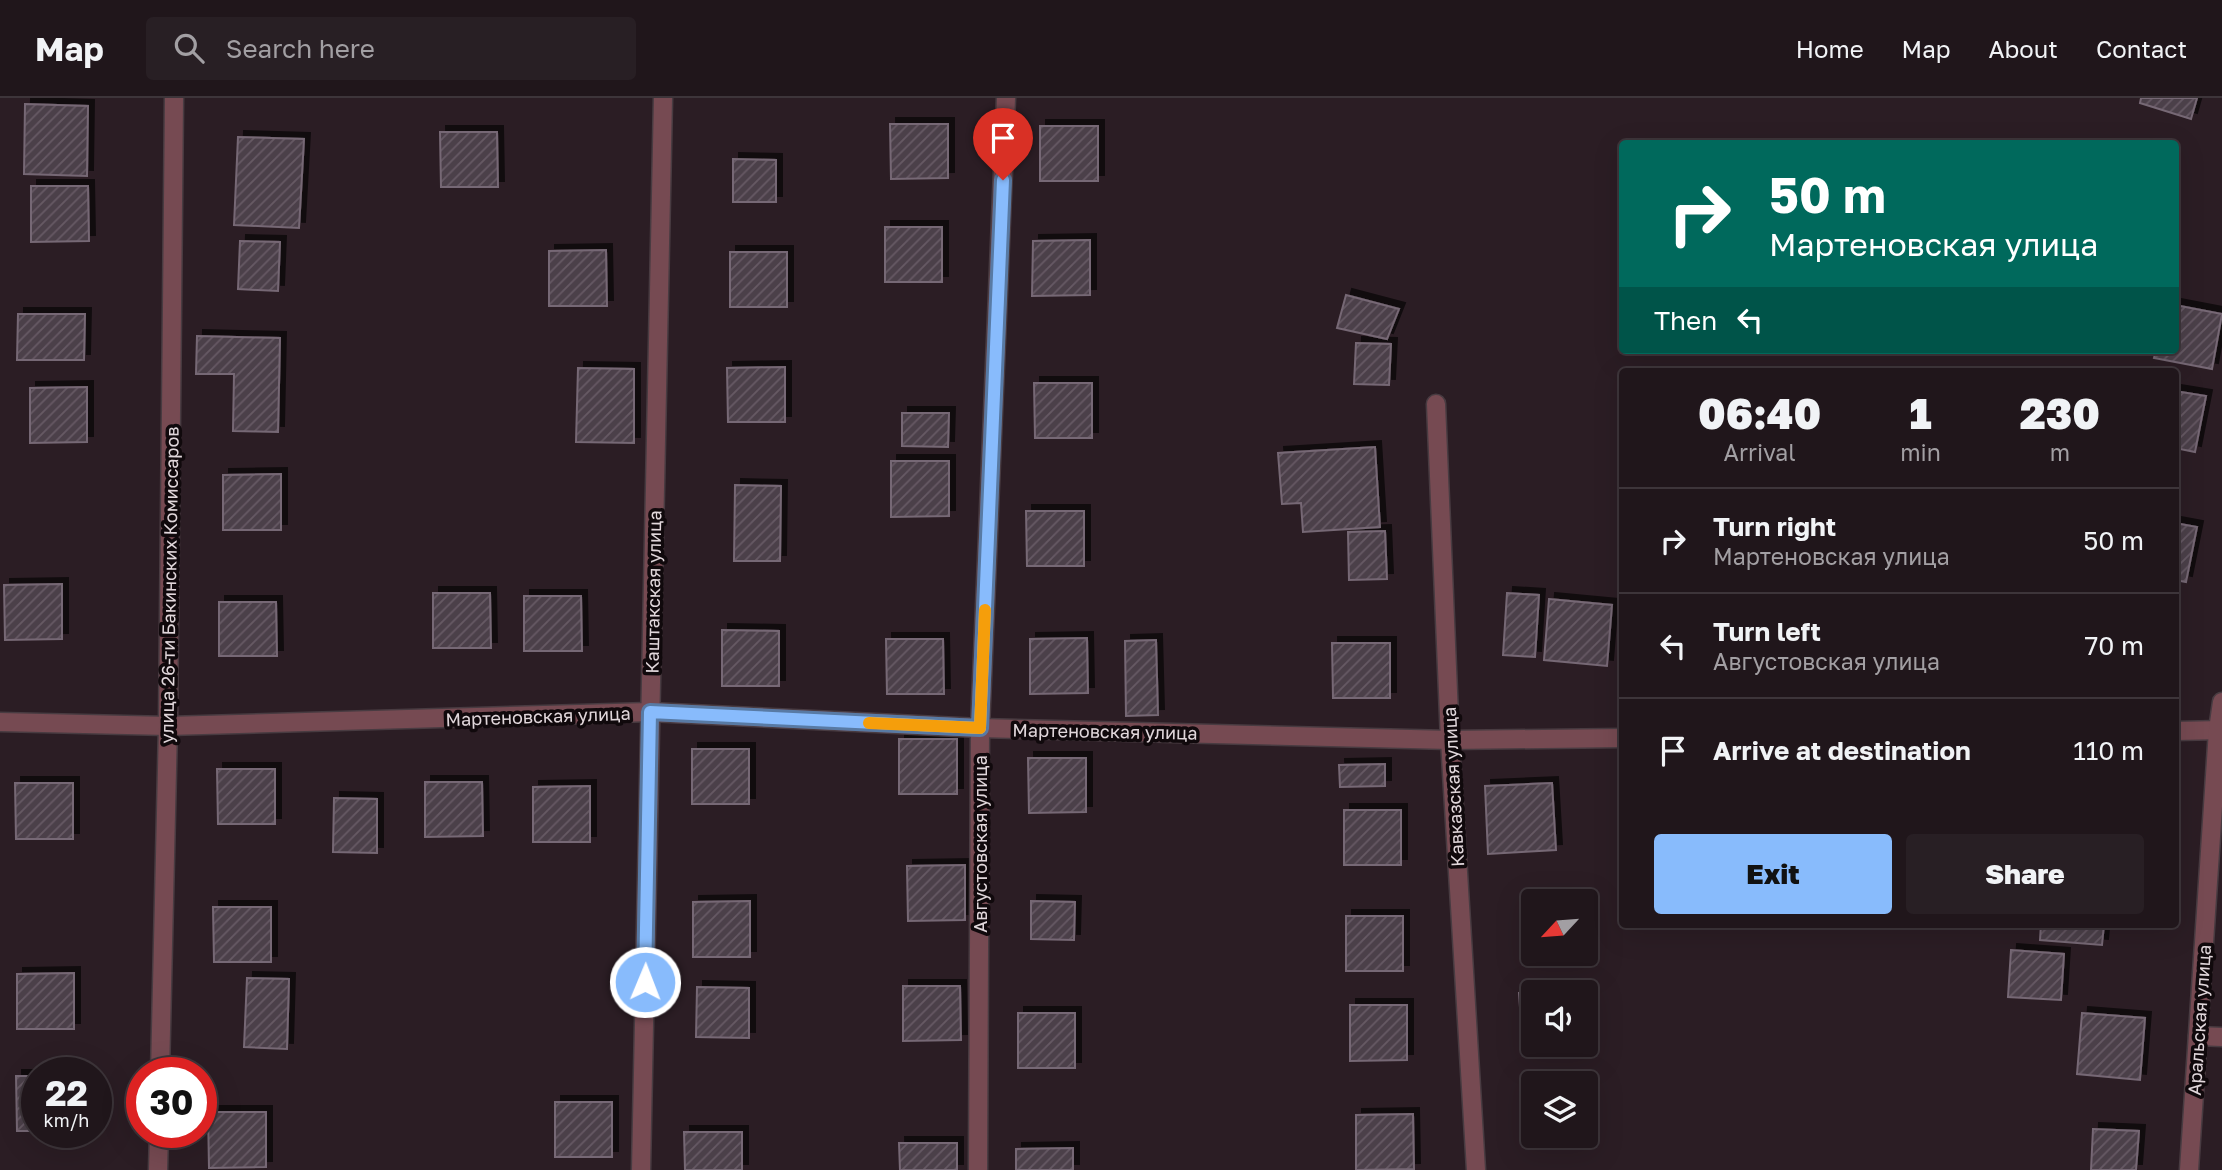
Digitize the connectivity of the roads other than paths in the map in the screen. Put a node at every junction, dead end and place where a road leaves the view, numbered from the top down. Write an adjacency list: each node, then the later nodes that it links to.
1 (174, 98): 8 (street, улица 26-ти Бакинских Комиссаров)
2 (663, 98): 6 (street, Каштакская улица)
3 (1006, 98): 9 (street, Августовская улица)
4 (1436, 404): 13 (street, Кавказская улица)
5 (2222, 702): 10 (street, Аральская улица)
6 (650, 712): 8 (street, Мартеновская улица); 9 (street, Мартеновская улица); 19 (street, Каштакская улица)
7 (0, 722): 8 (street, Мартеновская улица)
8 (168, 726): 16 (street, улица 26-ти Бакинских Комиссаров)
9 (980, 728): 13 (street, Мартеновская улица); 20 (street, Августовская улица)
10 (2220, 730): 11 (street); 14 (street, Аральская улица)
11 (2179, 731)
12 (1619, 738): 13 (street, Мартеновская улица)
13 (1450, 740): 21 (street, Кавказская улица)
14 (2198, 1036): 15 (street); 22 (street, Аральская улица)
15 (2222, 1037)
16 (160, 1057)
17 (159, 1148): 18 (street)
18 (158, 1170)
19 (640, 1170)
20 (978, 1170)
21 (1476, 1170)
22 (2189, 1170)

